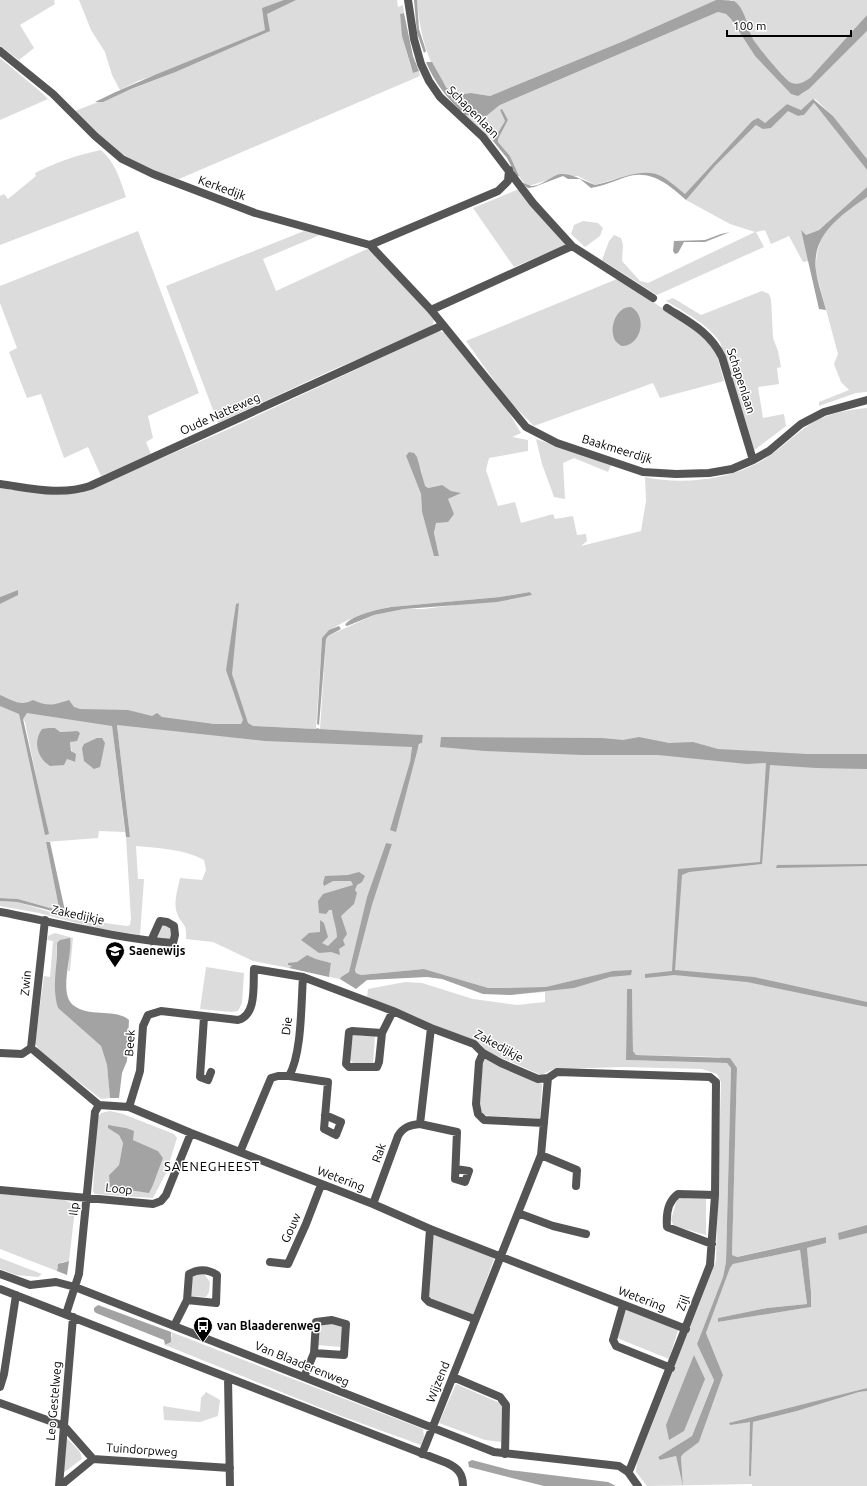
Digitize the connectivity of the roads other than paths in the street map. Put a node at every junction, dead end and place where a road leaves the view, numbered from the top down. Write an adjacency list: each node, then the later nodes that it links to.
1 (408, 0): 3 (street, Schapenlaan)
2 (0, 51): 4 (street, Kerkedijk)
3 (509, 170): 4 (street); 5 (street, Schapenlaan)
4 (370, 245): 8 (street)
5 (572, 246): 6 (street, Schapenlaan); 8 (street)
6 (653, 298)
7 (667, 308): 11 (street, Schapenlaan)
8 (431, 310): 9 (street)
9 (443, 325): 11 (street, Baakmeerdijk); 12 (street, Oude Natteweg)
10 (867, 400): 11 (street, Baakmeerdijk)
11 (753, 460)
12 (0, 484)
13 (0, 912): 14 (street, Zakedijkje)
14 (45, 920): 15 (street, Zakedijkje); 22 (street, Zwin)
15 (151, 941)
16 (254, 969): 17 (street, Zakedijkje); 19 (street, Beek)
17 (303, 977): 18 (street, Zakedijkje); 26 (street, Die)
18 (393, 1011): 20 (street, Zakedijkje); 21 (street)
19 (204, 1017): 25 (street); 30 (street, Beek)
20 (431, 1028): 24 (street, Zakedijkje); 33 (street)
21 (382, 1033): 21 (street)
22 (31, 1048): 23 (street); 29 (street)
23 (0, 1053)
24 (484, 1053): 27 (street, Zakedijkje); 32 (street)
25 (211, 1072)
26 (289, 1076): 31 (street); 35 (street)
27 (548, 1078): 28 (street, Zakedijkje); 32 (street, Wijzend)
28 (716, 1082): 41 (street, Zijl)
29 (99, 1105): 30 (street, Wetering); 42 (street, Ilp)
30 (129, 1106): 34 (street, Wetering)
31 (325, 1115)
32 (544, 1123): 36 (street, Wijzend)
33 (420, 1124): 37 (street, Rak); 43 (street, Rak)
34 (191, 1133): 35 (street, Wetering); 42 (street, Loop)
35 (240, 1152): 38 (street, Wetering)
36 (540, 1155): 39 (street); 44 (street, Wijzend)
37 (456, 1169)
38 (321, 1185): 43 (street, Wetering); 49 (street, Gouw)
39 (576, 1186)
40 (0, 1190): 42 (street, Loop)
41 (715, 1195): 47 (street, Zijl); 47 (street)
42 (87, 1198): 51 (street, Ilp)
43 (373, 1204): 45 (street, Wetering)
44 (518, 1212): 46 (street); 48 (street, Wijzend)
45 (430, 1229): 48 (street, Wetering); 57 (street)
46 (586, 1234)
47 (712, 1244): 59 (street, Zijl)
48 (501, 1256): 55 (street, Wetering); 57 (street, Wijzend)
49 (270, 1262)
50 (0, 1274): 51 (street, Van Blaaderenweg)
51 (75, 1287): 56 (street, Ilp); 58 (street, Van Blaaderenweg)
52 (0, 1289): 53 (street)
53 (16, 1295): 56 (street); 65 (street)
54 (187, 1300): 54 (street); 58 (street)
55 (623, 1305): 59 (street, Wetering); 61 (street)
56 (69, 1316): 64 (street); 67 (street, Leo Gestelweg)
57 (474, 1319): 63 (street, Wijzend)
58 (174, 1326): 62 (street, Van Blaaderenweg)
59 (686, 1329): 61 (street, Zijl)
60 (314, 1353): 60 (street); 62 (street)
61 (671, 1368): 73 (street, Zijl)
62 (304, 1377): 68 (street, Van Blaaderenweg)
63 (453, 1377): 68 (street, Wijzend); 70 (street)
64 (228, 1378): 69 (street); 72 (street)
65 (0, 1387)
66 (0, 1403): 67 (street, Tuindorpweg)
67 (64, 1426): 71 (street, Tuindorpweg); 74 (street, Leo Gestelweg)
68 (433, 1428): 69 (street, Wijzend); 70 (street, Van Blaaderenweg)
69 (422, 1454): 76 (street)
70 (505, 1454): 73 (street, Van Blaaderenweg)
71 (93, 1459): 72 (street, Tuindorpweg); 74 (street, Leo Gestelweg)
72 (230, 1468): 75 (street)
73 (628, 1472): 77 (street)
74 (60, 1486)
75 (230, 1486)
76 (463, 1486)
77 (638, 1486)

